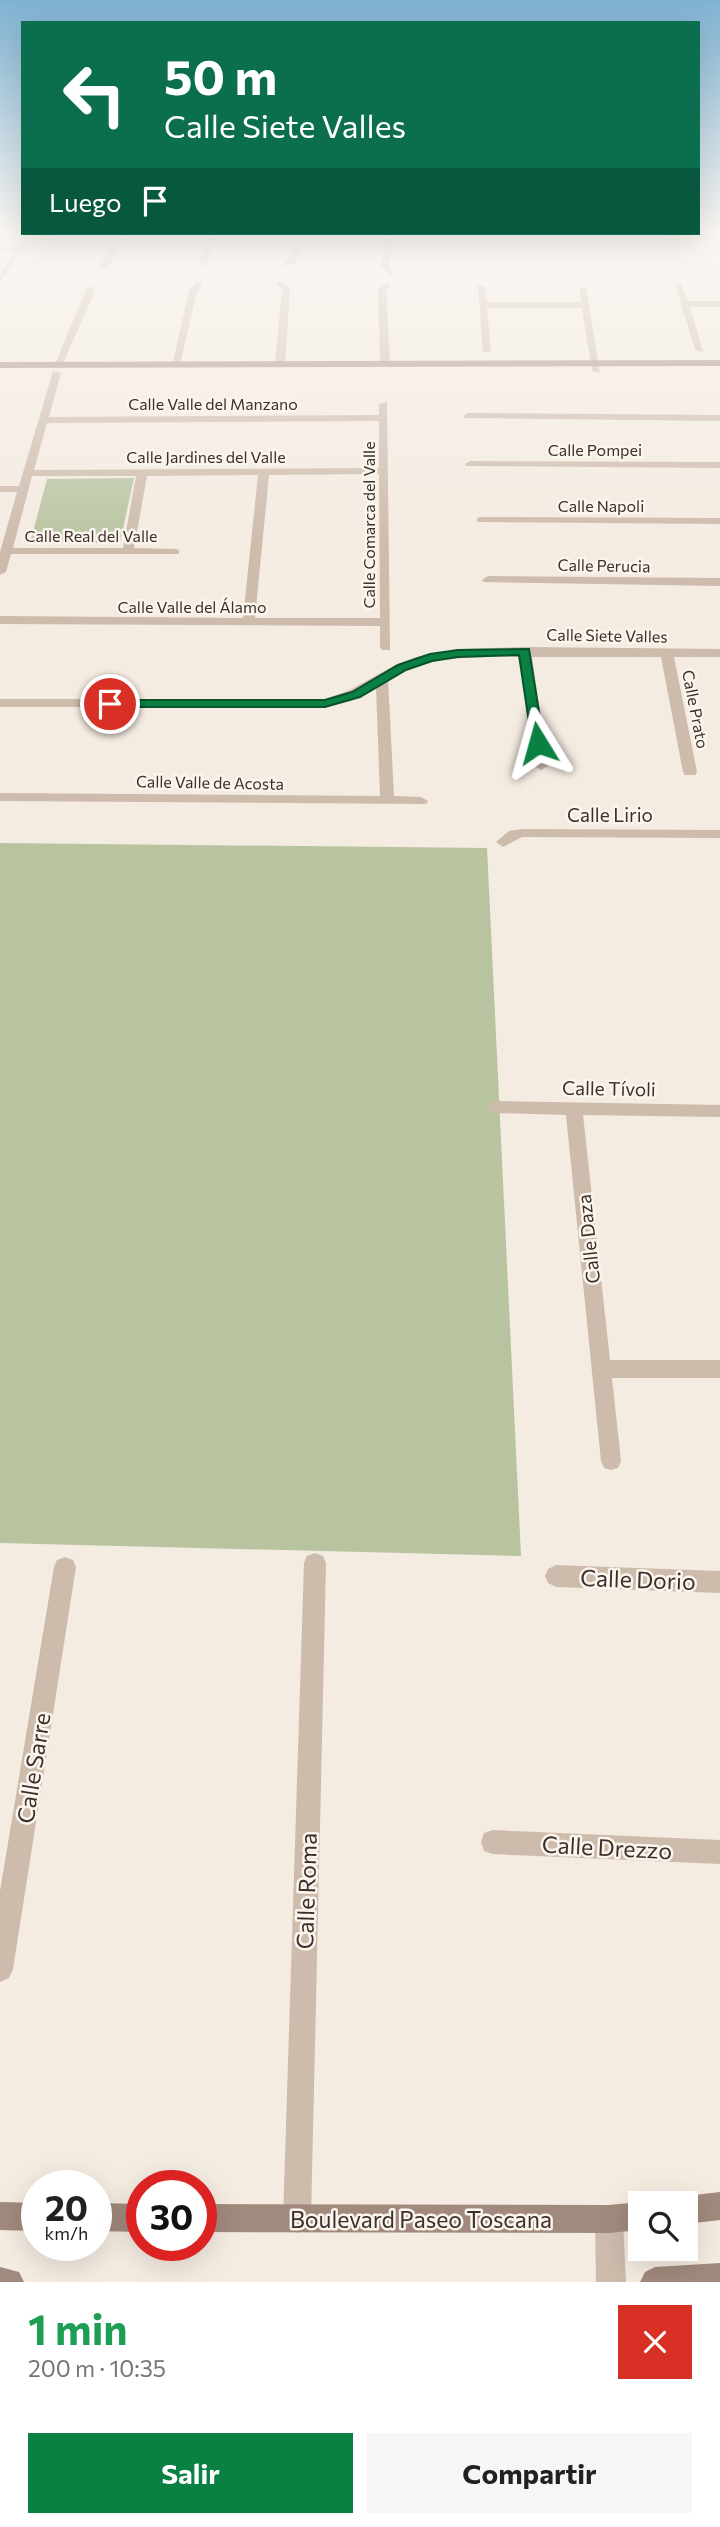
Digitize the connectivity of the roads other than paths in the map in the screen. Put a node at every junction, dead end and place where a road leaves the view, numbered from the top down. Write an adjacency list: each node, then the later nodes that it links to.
1 (71, 336): 16 (street)
2 (182, 336): 14 (street)
3 (282, 336): 12 (street)
4 (384, 336): 10 (street)
5 (485, 336): 9 (street)
6 (591, 336): 15 (street)
7 (695, 336): 8 (street)
8 (700, 350)
9 (486, 351)
10 (385, 363): 12 (street); 15 (street)
11 (720, 363): 15 (street)
12 (280, 364): 14 (street)
13 (0, 365): 16 (street)
14 (175, 365): 16 (street)
15 (596, 367): 16 (street); 17 (street)
16 (57, 369): 18 (street); 23 (street)
17 (720, 371)
18 (0, 373)
19 (384, 404): 21 (street, Calle Comarca del Valle)
20 (468, 416): 22 (street)
21 (383, 418): 23 (street, Calle Valle del Manzano); 26 (street, Calle Comarca del Valle)
22 (720, 418)
23 (43, 420): 29 (street)
24 (470, 464): 25 (street, Calle Pompei)
25 (720, 465)
26 (384, 471): 28 (street, Calle Jardines del Valle); 42 (street, Calle Comarca del Valle)
27 (142, 472): 28 (street, Calle Jardines del Valle); 29 (street, Calle Jardines del Valle); 35 (street)
28 (264, 472): 41 (street)
29 (28, 473): 31 (street)
30 (0, 489): 31 (street)
31 (24, 489): 34 (street)
32 (481, 520): 33 (street, Calle Napoli)
33 (720, 521)
34 (6, 551): 35 (street, Calle Real del Valle); 37 (street)
35 (128, 551): 36 (street, Calle Real del Valle)
36 (175, 552)
37 (0, 572)
38 (488, 580): 39 (street, Calle Perucia)
39 (720, 582)
40 (0, 620): 41 (street, Calle Valle del Álamo)
41 (248, 622): 42 (street, Calle Valle del Álamo)
42 (384, 622): 43 (street, Calle Comarca del Valle)
43 (386, 647)
44 (525, 652): 45 (street, Calle Siete Valles); 47 (street, Calle Siete Valles); 49 (street)
45 (667, 653): 46 (street, Calle Siete Valles); 50 (street, Calle Prato)
46 (720, 653)
47 (382, 678): 48 (street, Calle Siete Valles); 52 (street)
48 (0, 703)
49 (541, 766)
50 (690, 772)
51 (0, 797): 52 (street, Calle Valle de Acosta)
52 (387, 801): 53 (street, Calle Valle de Acosta)
53 (421, 802)
54 (720, 834): 55 (street, Calle Lirio)
55 (503, 842)
56 (497, 1107): 57 (street, Calle Tívoli)
57 (574, 1109): 58 (street, Calle Tívoli); 59 (street, Calle Daza)
58 (720, 1111)
59 (601, 1368): 60 (street); 61 (street, Calle Daza)
60 (720, 1369)
61 (611, 1461)
62 (314, 1563): 75 (street, Calle Roma)
63 (65, 1567): 68 (street, Calle Sarre)
64 (556, 1576): 65 (street, Calle Dorio)
65 (720, 1582)
66 (493, 1842): 67 (street, Calle Drezzo)
67 (720, 1852)
68 (0, 1969)
69 (720, 2206): 70 (street)
70 (698, 2209)
71 (0, 2216): 72 (street)
72 (21, 2217)
73 (628, 2217): 76 (street, Boulevard Paseo Toscana)
74 (217, 2218): 75 (street, Boulevard Paseo Toscana)
75 (297, 2219): 76 (street, Boulevard Paseo Toscana)
76 (608, 2219): 80 (street)
77 (720, 2278): 81 (street)
78 (0, 2282): 79 (street)
79 (9, 2282)
80 (611, 2282)
81 (656, 2282)

